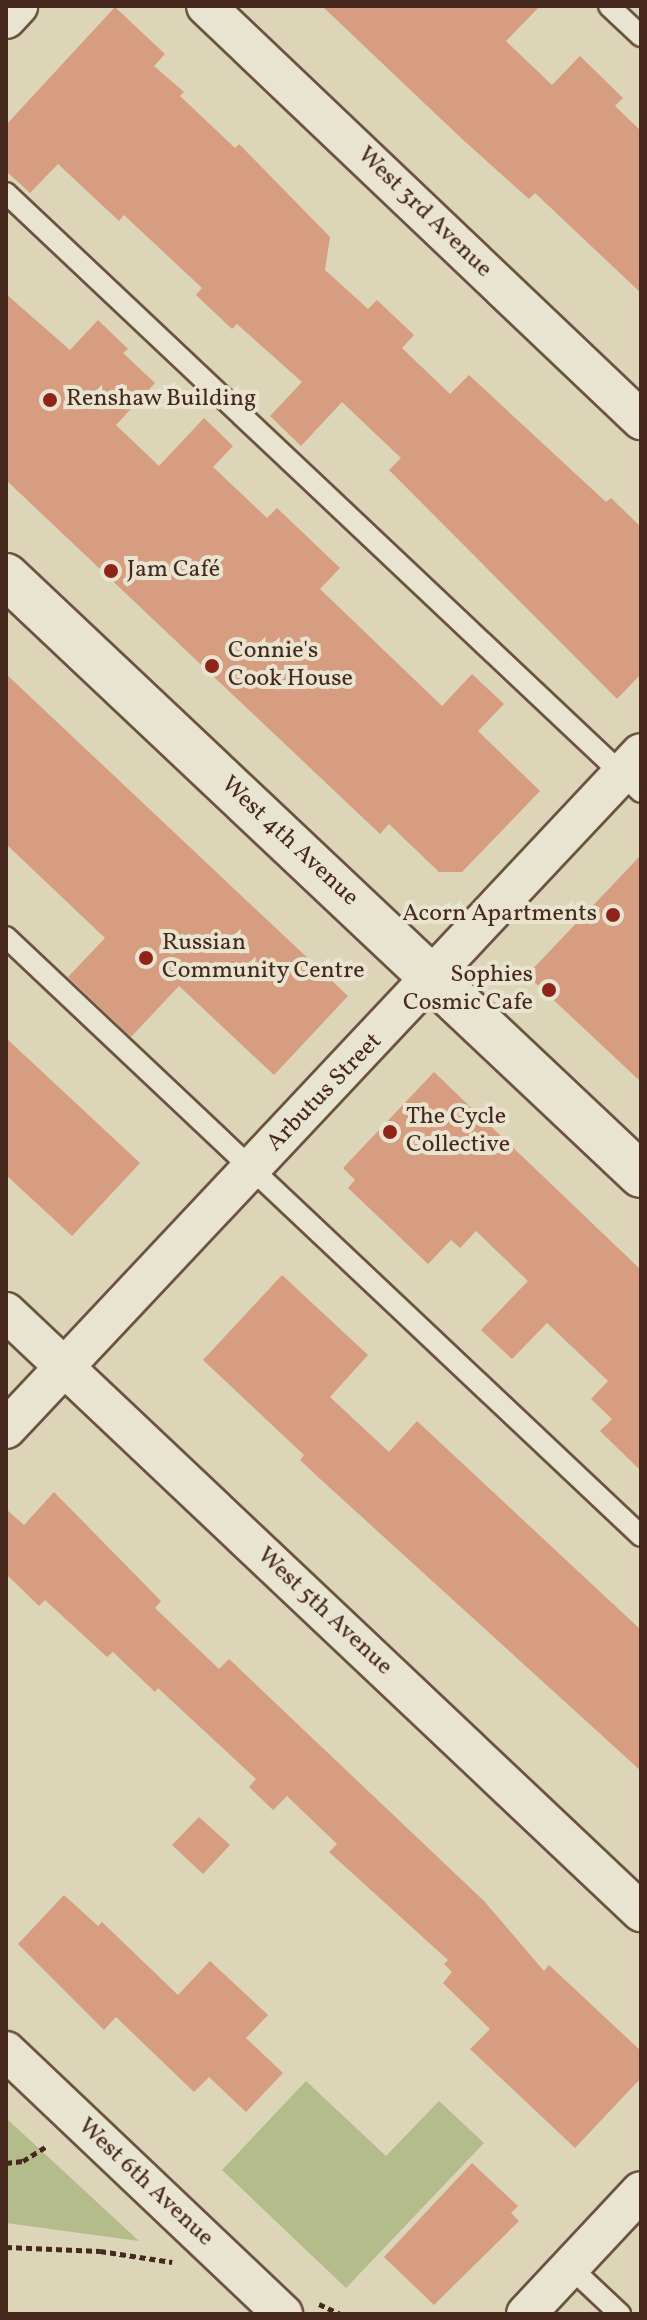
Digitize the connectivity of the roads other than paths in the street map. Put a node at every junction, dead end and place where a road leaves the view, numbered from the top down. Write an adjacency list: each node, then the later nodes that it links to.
1 (18, 6): 4 (street)
2 (206, 6): 7 (street, West 3rd Avenue)
3 (609, 6): 5 (lane)
4 (6, 19)
5 (641, 36)
6 (6, 193): 9 (lane)
7 (641, 420)
8 (6, 576): 11 (main road, West 4th Avenue)
9 (634, 773): 11 (street, Arbutus Street)
10 (6, 937): 12 (lane)
11 (430, 975): 12 (street, Arbutus Street); 13 (main road, West 4th Avenue)
12 (252, 1169): 15 (street, Arbutus Street); 17 (lane)
13 (641, 1175)
14 (6, 1312): 15 (street, West 5th Avenue)
15 (65, 1367): 16 (street, Arbutus Street); 18 (street, West 5th Avenue)
16 (6, 1429)
17 (641, 1536)
18 (641, 1912)
19 (6, 2051): 22 (street, West 6th Avenue)
20 (641, 2191): 21 (street)
21 (570, 2267): 23 (street); 24 (lane)
22 (283, 2314)
23 (526, 2314)
24 (620, 2314)

